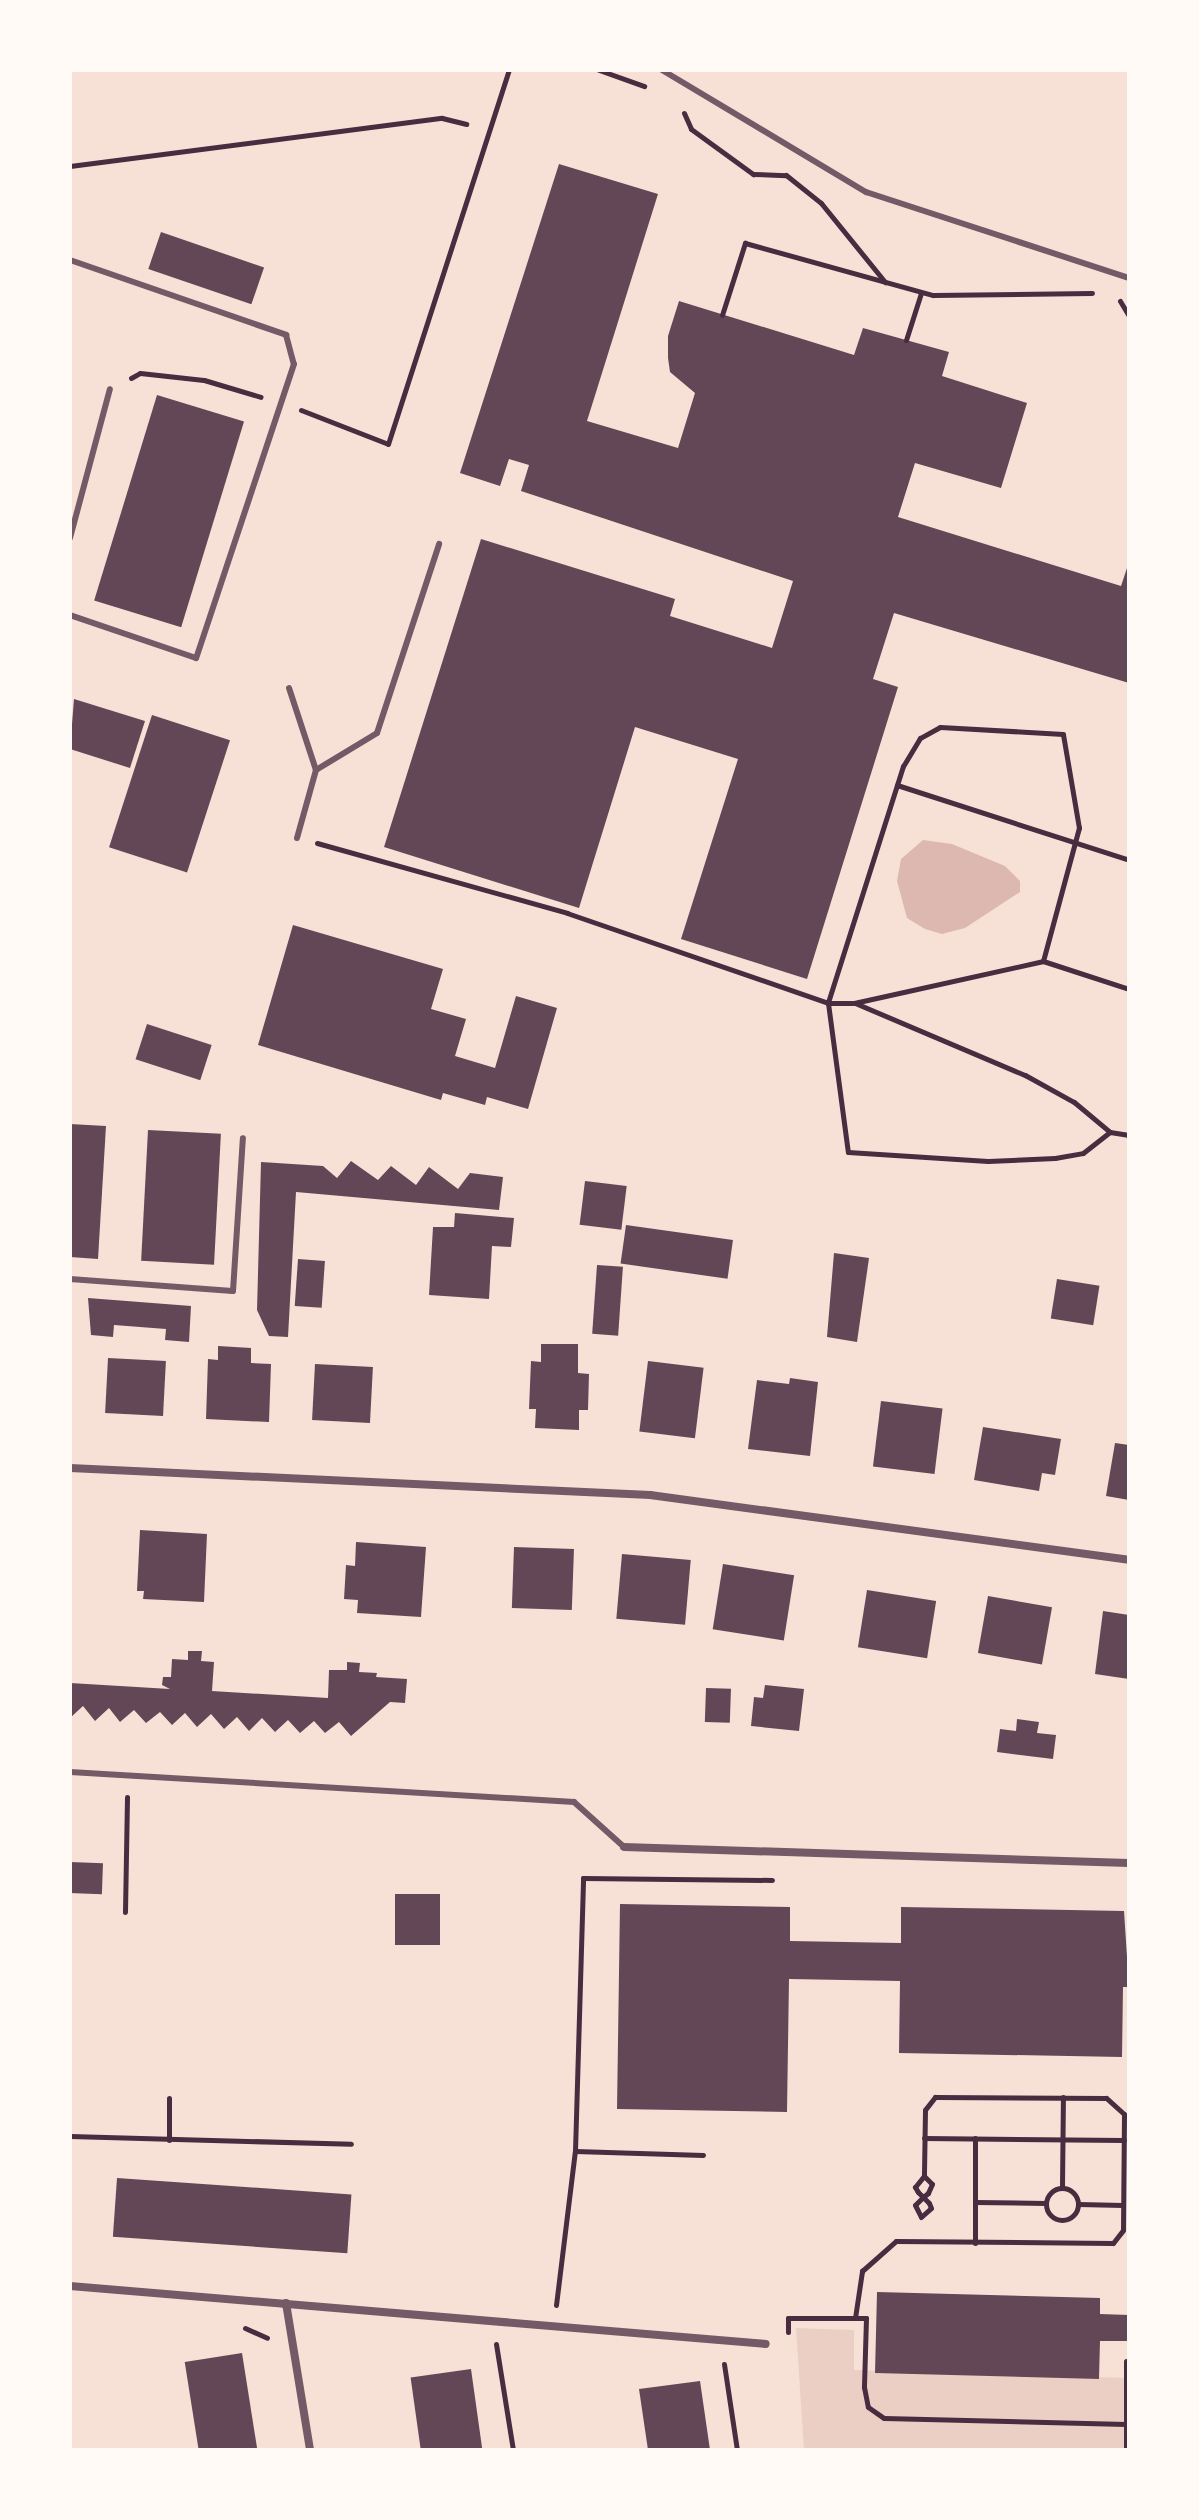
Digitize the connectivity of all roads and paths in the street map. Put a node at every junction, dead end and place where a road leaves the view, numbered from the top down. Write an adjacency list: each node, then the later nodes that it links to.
1 (509, 70): 18 (path)
2 (599, 70): 4 (path)
3 (662, 70): 9 (lane)
4 (657, 91)
5 (680, 107): 10 (path)
6 (466, 124): 7 (path)
7 (70, 166)
8 (70, 260): 18 (lane)
9 (1129, 278)
10 (886, 283): 12 (path); 14 (path)
11 (1102, 292): 12 (path)
12 (921, 293): 16 (path)
13 (1113, 297): 15 (path)
14 (722, 315)
15 (1129, 316)
16 (906, 340)
17 (110, 389): 18 (path); 19 (lane)
18 (280, 402): 21 (lane)
19 (70, 538)
20 (439, 544): 23 (lane)
21 (70, 615)
22 (289, 688): 23 (lane)
23 (316, 770): 25 (lane)
24 (897, 785): 26 (path); 26 (path); 30 (path)
25 (297, 838): 30 (path)
26 (1074, 846): 27 (path); 28 (path)
27 (1129, 860)
28 (1043, 961): 29 (path); 31 (path)
29 (1129, 989)
30 (828, 1003): 31 (path); 32 (path)
31 (854, 1003): 32 (path)
32 (1110, 1132): 33 (path)
33 (1129, 1135)
34 (243, 1138): 35 (lane)
35 (70, 1279)
36 (70, 1468): 37 (street)
37 (1129, 1560)
38 (70, 1772): 39 (lane)
39 (128, 1776): 40 (lane); 43 (path)
40 (624, 1847): 41 (street)
41 (1129, 1863)
42 (787, 1880): 53 (path)
43 (125, 1912)
44 (1063, 2097): 47 (path); 50 (path); 51 (path)
45 (169, 2098): 49 (path)
46 (70, 2136): 49 (path)
47 (924, 2138): 48 (path); 55 (path)
48 (975, 2138): 50 (path); 57 (path)
49 (169, 2140): 52 (path)
50 (1063, 2140): 51 (path); 56 (path)
51 (1124, 2140): 60 (path)
52 (351, 2144)
53 (575, 2151): 54 (path); 65 (path)
54 (703, 2155)
55 (924, 2176): 55 (path)
56 (1062, 2187): 58 (path); 59 (path)
57 (975, 2202): 58 (path); 61 (path)
58 (1045, 2203): 59 (path)
59 (1078, 2204): 60 (path)
60 (1123, 2205): 61 (path)
61 (975, 2243): 64 (path)
62 (70, 2286): 63 (street)
63 (286, 2303): 65 (street); 72 (street)
64 (855, 2318): 68 (path); 71 (path)
65 (554, 2326): 67 (street)
66 (495, 2337): 73 (path)
67 (766, 2344)
68 (789, 2349)
69 (1126, 2361): 71 (path)
70 (737, 2362): 74 (path)
71 (1126, 2424): 75 (path)
72 (310, 2450)
73 (513, 2450)
74 (737, 2450)
75 (1126, 2450)

